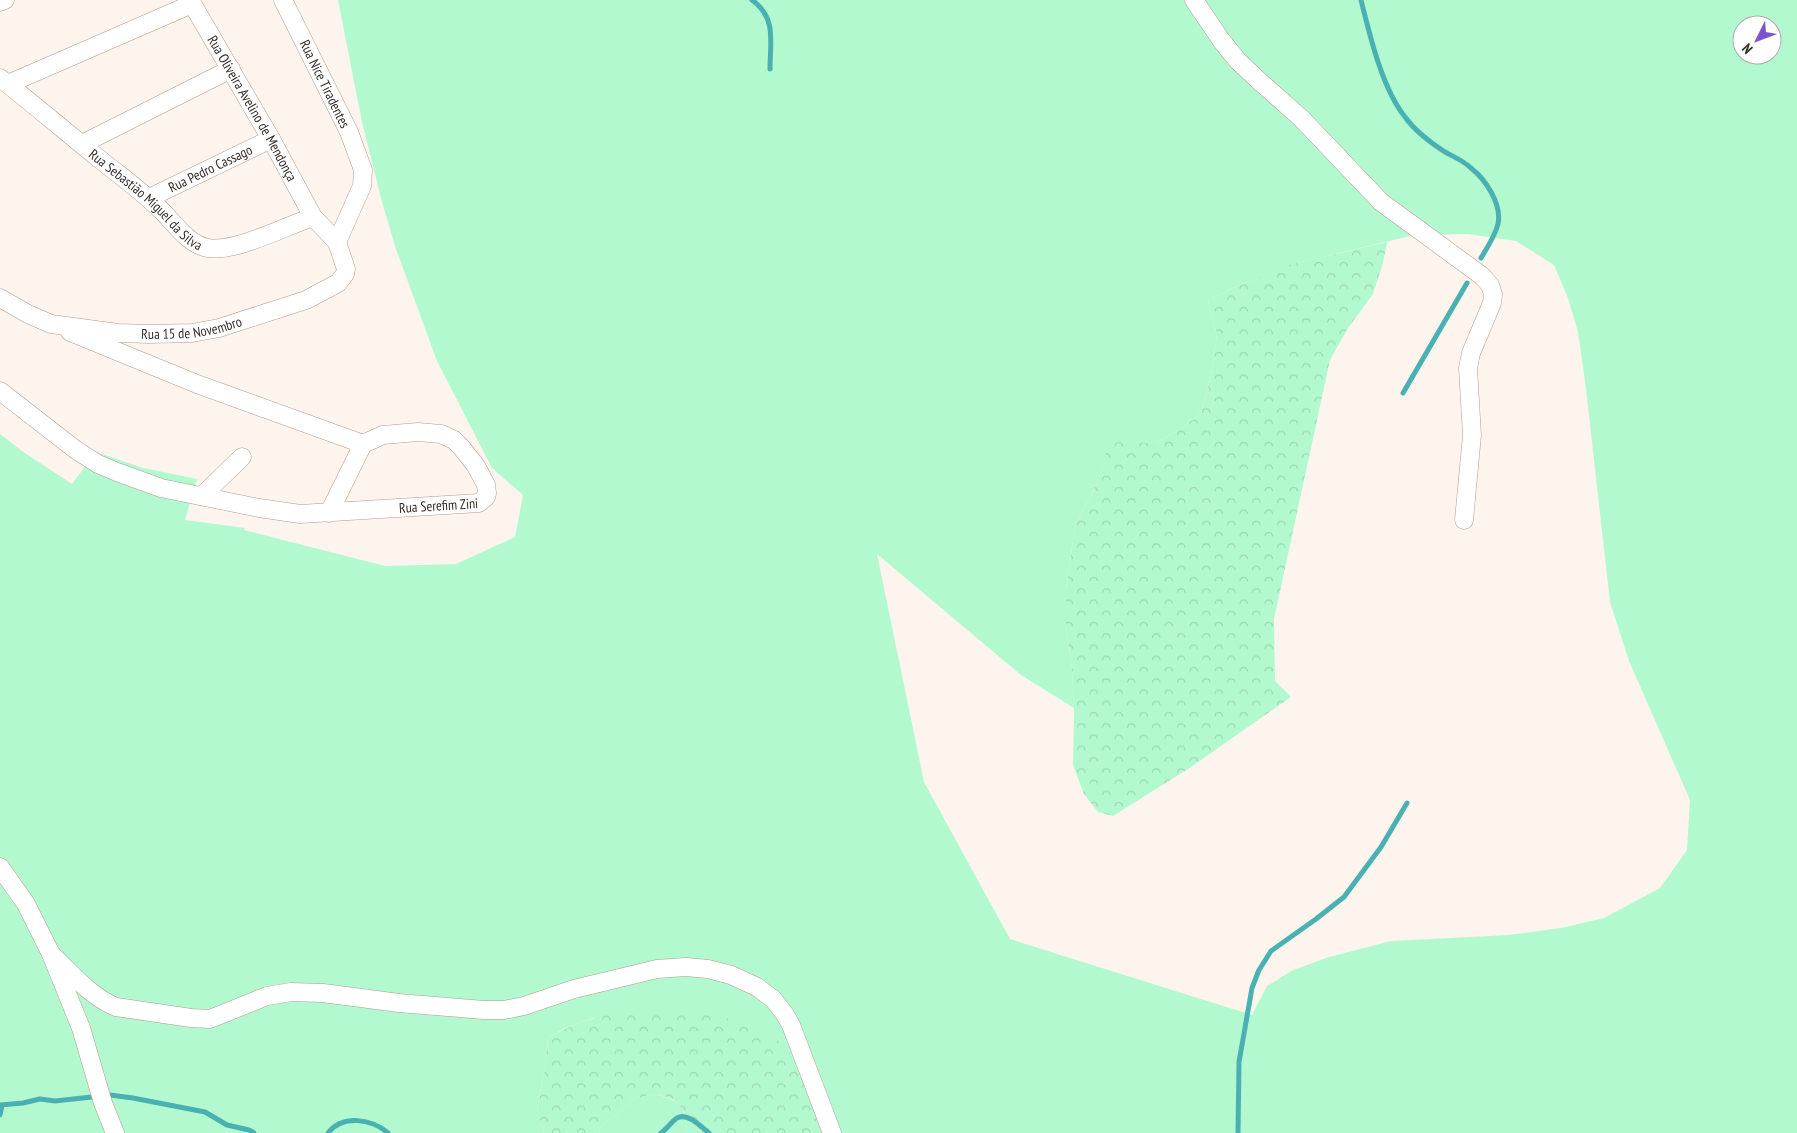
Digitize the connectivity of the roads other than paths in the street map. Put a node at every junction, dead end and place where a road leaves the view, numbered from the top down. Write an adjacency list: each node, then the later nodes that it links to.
1 (5, 0): 4 (street)
2 (283, 0): 12 (street, Rua Nice Tiradentes)
3 (1194, 0): 20 (street)
4 (0, 2)
5 (191, 2): 6 (street, Rua Oliveira Avelino de Mendonça); 7 (street)
6 (231, 69): 8 (street, Rua Oliveira Avelino de Mendonça); 9 (street)
7 (4, 81): 9 (street, Rua Sebastião Miguel da Silva)
8 (271, 139): 10 (street, Rua Pedro Cassago); 11 (street, Rua Oliveira Avelino de Mendonça)
9 (82, 144): 10 (street, Rua Sebastião Miguel da Silva)
10 (149, 198): 11 (street, Rua Sebastião Miguel da Silva)
11 (313, 217): 12 (street, Rua Oliveira Avelino de Mendonça)
12 (337, 242): 14 (street, Rua 15 de Novembro)
13 (0, 298): 14 (street, Rua 15 de Novembro)
14 (51, 324): 16 (street)
15 (0, 391): 18 (street, Rua Serefim Zini)
16 (363, 444): 19 (street); 19 (street, Rua Serefim Zini)
17 (242, 457): 18 (street)
18 (202, 496): 19 (street, Rua Serefim Zini)
19 (329, 513)
20 (1464, 520)
21 (0, 866): 22 (street)
22 (52, 954): 23 (street); 24 (street)
23 (115, 1133)
24 (832, 1133)

